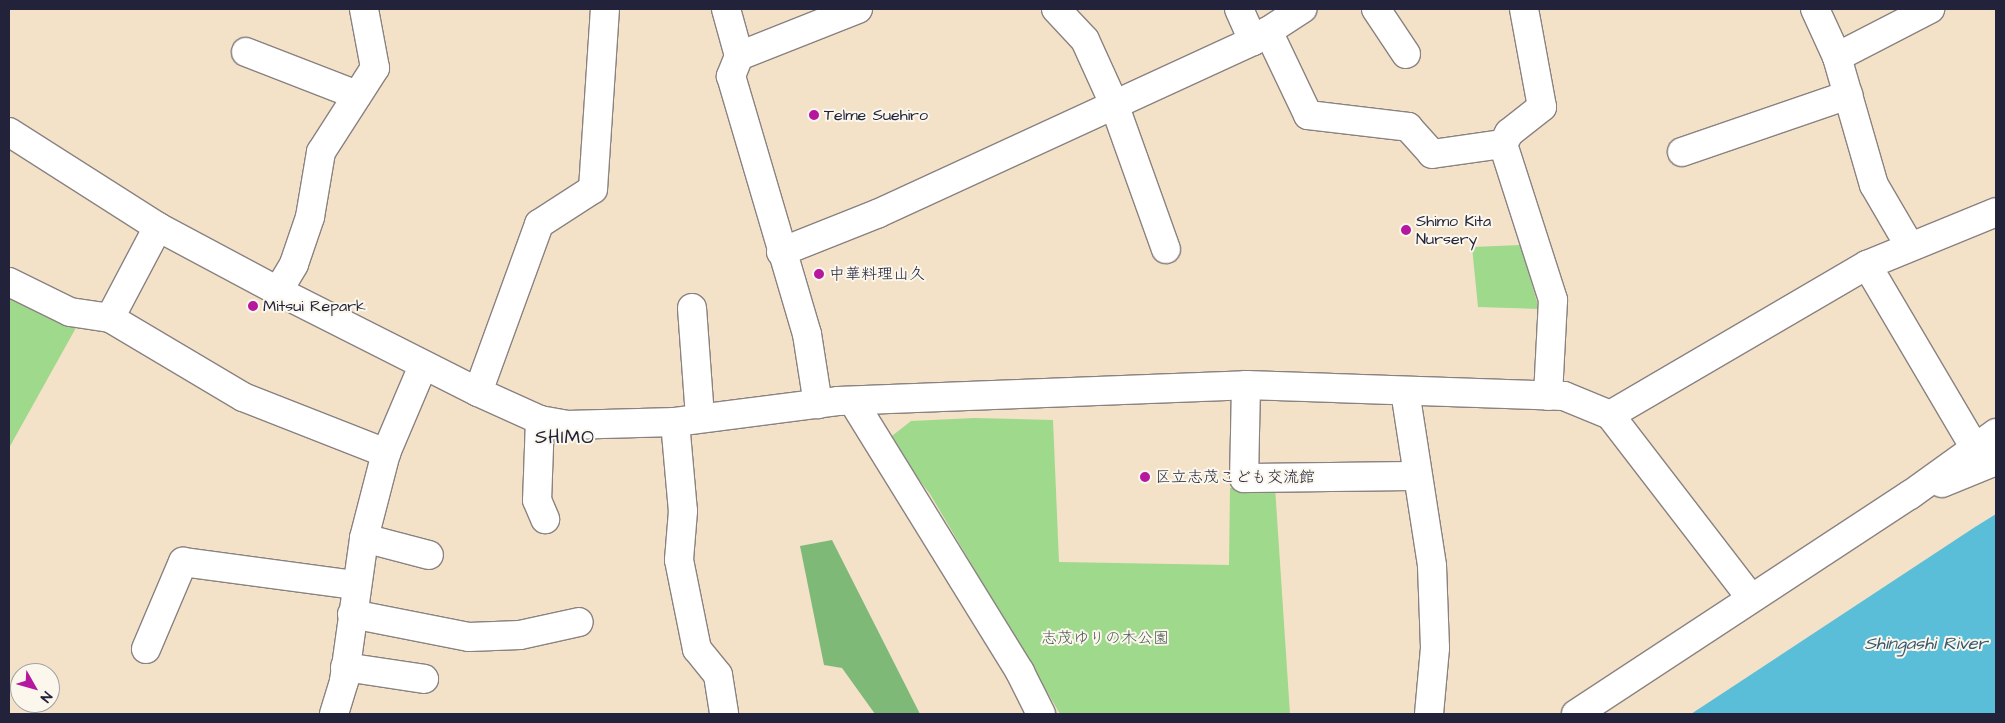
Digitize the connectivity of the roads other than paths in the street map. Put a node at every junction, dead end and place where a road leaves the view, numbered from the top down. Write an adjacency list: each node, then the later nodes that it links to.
1 (364, 9): 17 (street)
2 (604, 9): 36 (street)
3 (726, 9): 15 (street)
4 (858, 9): 15 (street)
5 (1056, 9): 19 (street)
6 (1239, 9): 12 (street)
7 (1302, 9): 12 (street)
8 (1376, 9): 14 (street)
9 (1524, 9): 21 (street)
10 (1815, 9): 16 (street)
11 (1930, 9): 16 (street)
12 (1260, 36): 19 (street); 21 (street)
13 (246, 52): 17 (street)
14 (1406, 54)
15 (739, 56): 27 (street)
16 (1837, 57): 18 (street)
17 (357, 95): 30 (street)
18 (1848, 95): 22 (street); 25 (street)
19 (1114, 104): 26 (street); 27 (street)
20 (9, 132): 24 (street)
21 (1503, 144): 37 (street)
22 (1682, 152)
23 (1996, 212): 25 (street)
24 (158, 227): 30 (street); 32 (street)
25 (1909, 245): 28 (street)
26 (1166, 249)
27 (780, 252): 39 (street)
28 (1868, 265): 40 (street); 43 (street)
29 (9, 282): 32 (street)
30 (278, 291): 33 (street)
31 (692, 308): 42 (street)
32 (110, 318): 44 (street)
33 (423, 366): 36 (street); 44 (street)
34 (1246, 385): 35 (street); 38 (street); 45 (street)
35 (1405, 391): 37 (street); 45 (street)
36 (478, 392): 41 (street)
37 (1548, 396): 40 (street)
38 (854, 403): 39 (street); 58 (street)
39 (818, 404): 42 (street)
40 (1610, 415): 50 (street)
41 (540, 420): 42 (street); 46 (street)
42 (688, 420): 57 (street)
43 (1989, 447): 50 (street)
44 (386, 453): 47 (street)
45 (1417, 476): 59 (street)
46 (545, 519)
47 (364, 538): 48 (street); 49 (street)
48 (429, 555)
49 (355, 586): 51 (street); 53 (street)
50 (1751, 598): 60 (street)
51 (352, 614): 52 (street); 54 (street)
52 (579, 622)
53 (146, 649)
54 (345, 667): 55 (street); 56 (street)
55 (424, 679)
56 (334, 714)
57 (724, 714)
58 (1041, 714)
59 (1429, 714)
60 (1576, 714)

